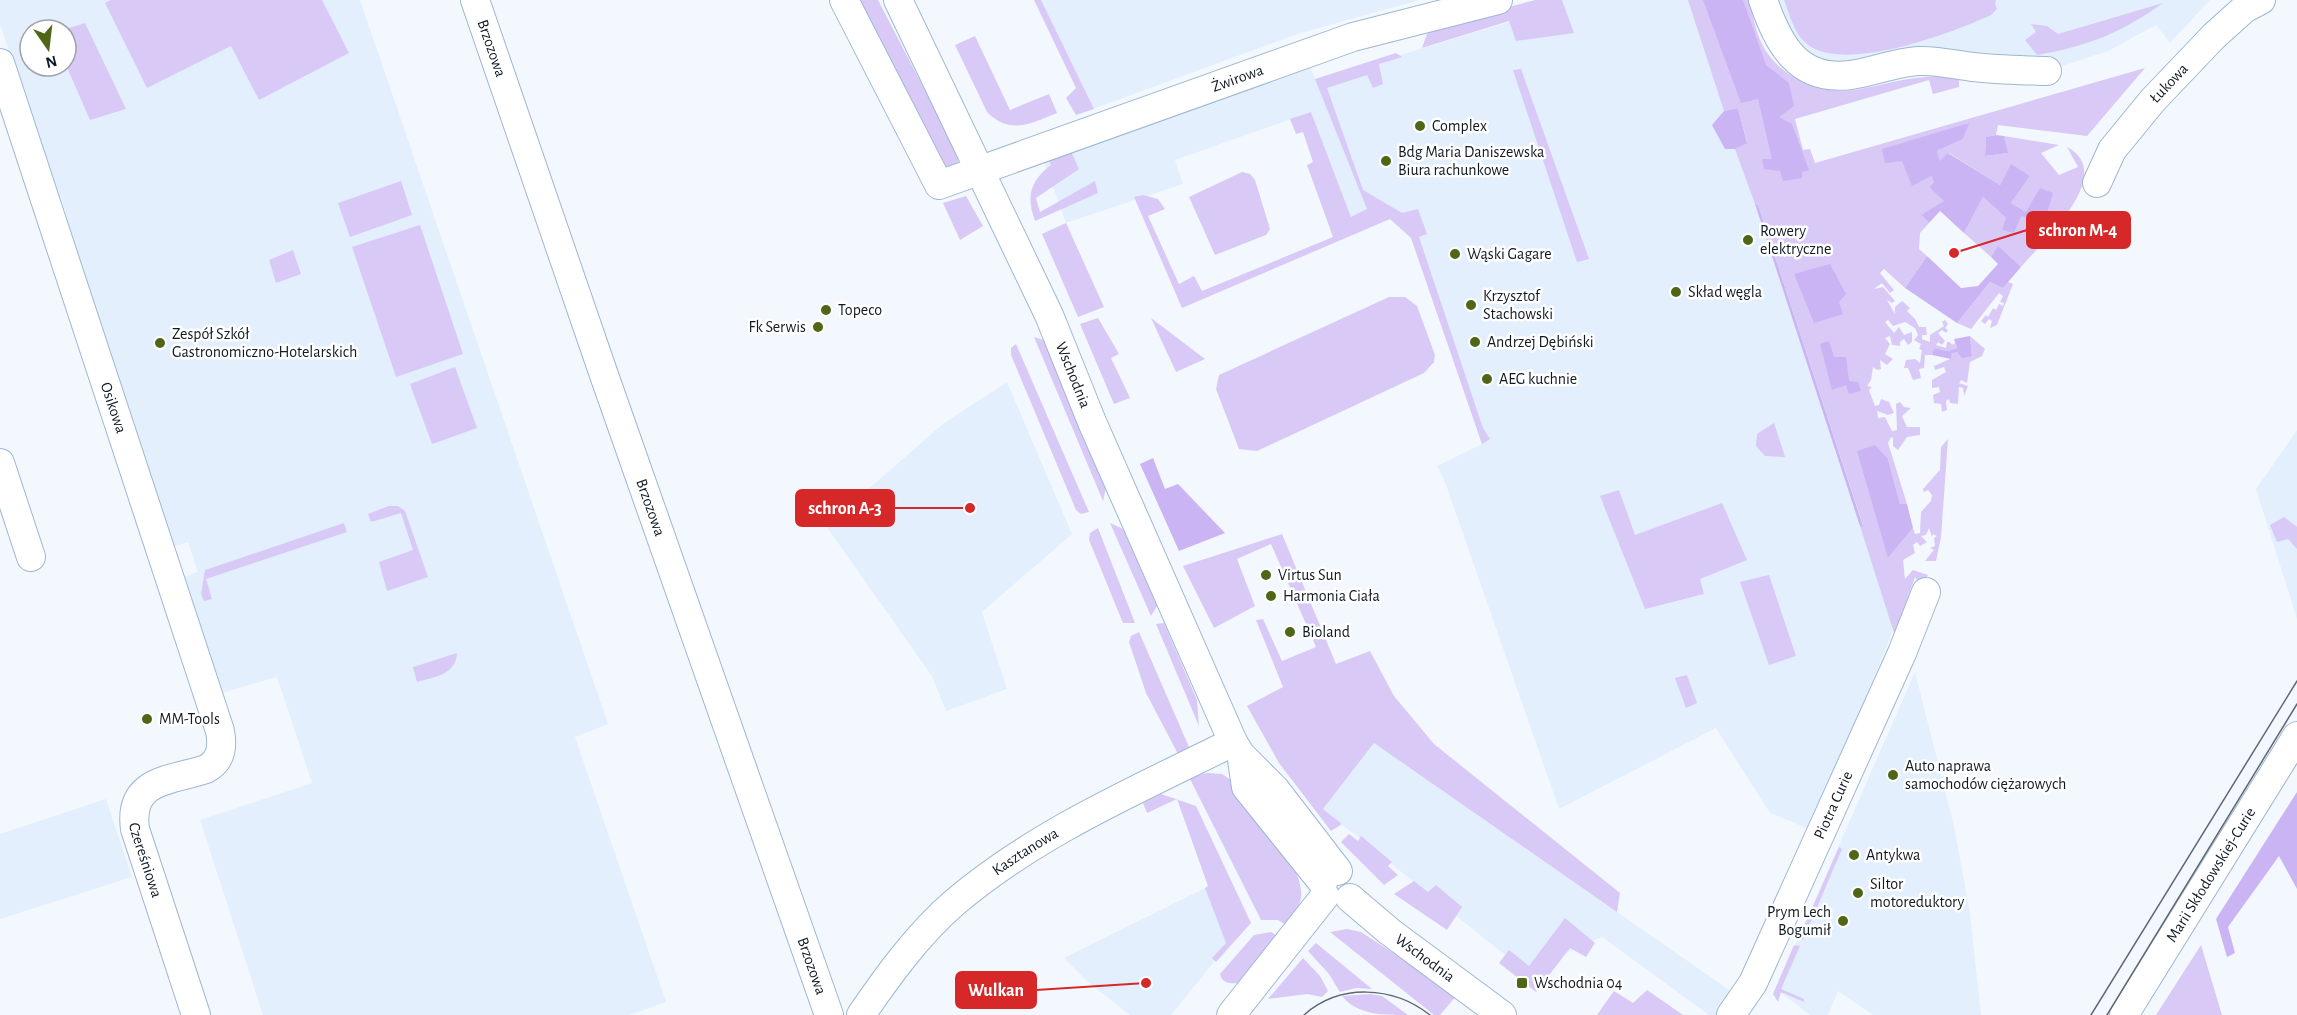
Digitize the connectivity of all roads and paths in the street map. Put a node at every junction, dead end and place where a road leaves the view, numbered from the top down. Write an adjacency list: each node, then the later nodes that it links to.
1 (476, 0): 19 (street, Brzozowa)
2 (844, 0): 9 (street, Żwirowa)
3 (898, 0): 9 (street, Wschodnia)
4 (1498, 0): 9 (street, Żwirowa)
5 (1763, 0): 8 (street)
6 (2261, 0): 10 (street, Łukowa)
7 (0, 63): 16 (street, Osikowa)
8 (2047, 71)
9 (980, 171): 15 (street, Wschodnia)
10 (2097, 183)
11 (0, 463): 12 (street)
12 (31, 557)
13 (1926, 592): 24 (street, Piotra Curie)
14 (2297, 736): 25 (street, Marii Skłodowskiej-Curie)
15 (1237, 749): 17 (street, Wschodnia); 20 (street, Kasztanowa)
16 (220, 754): 18 (street, Czereśniowa)
17 (1336, 890): 21 (street); 22 (street); 23 (street, Wschodnia)
18 (196, 1015)
19 (829, 1015)
20 (861, 1015)
21 (1231, 1015)
22 (1242, 1015)
23 (1502, 1015)
24 (1731, 1015)
25 (2124, 1015)

